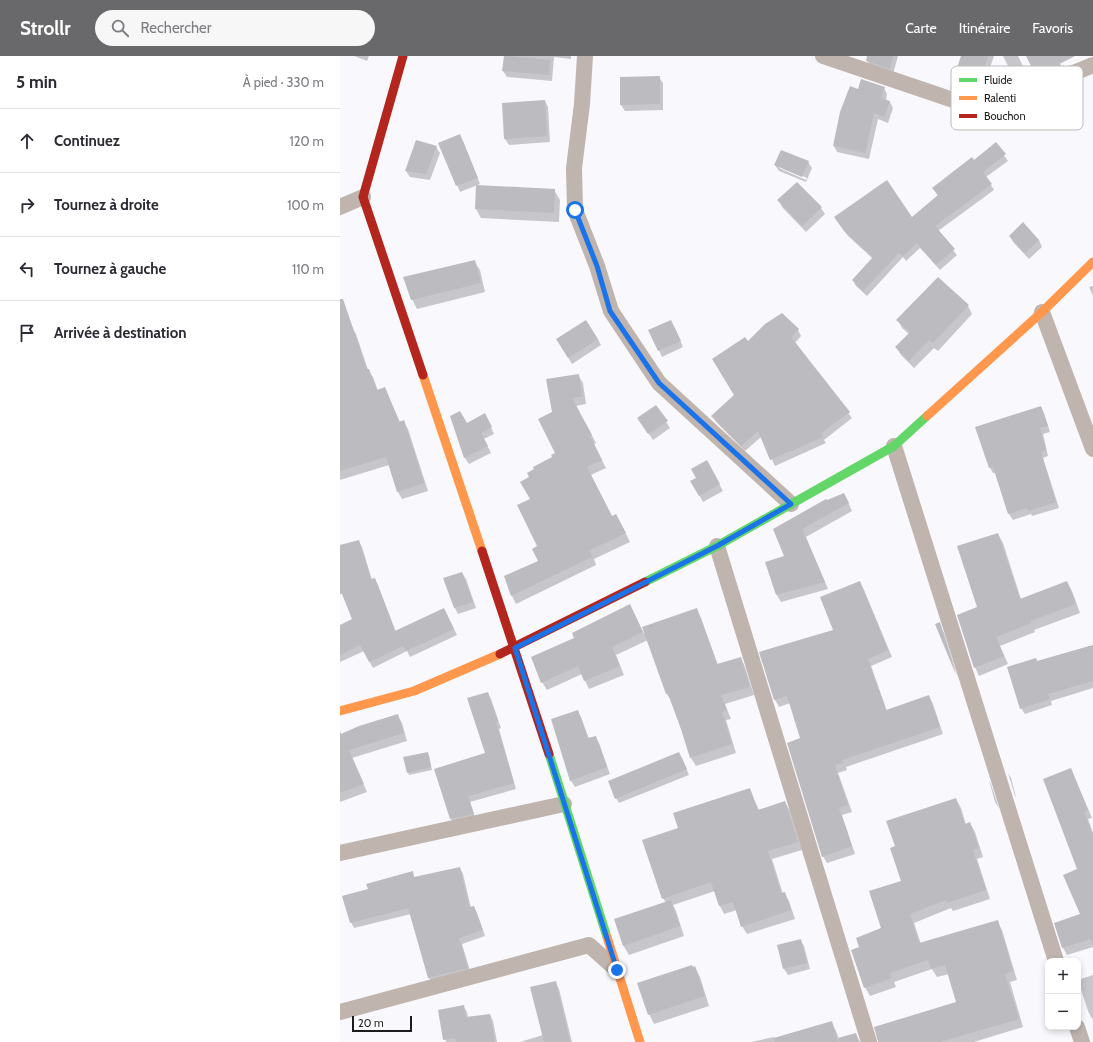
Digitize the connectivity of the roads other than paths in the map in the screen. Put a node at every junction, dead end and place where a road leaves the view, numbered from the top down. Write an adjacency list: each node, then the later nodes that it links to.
1 (403, 56): 7 (street)
2 (585, 56): 13 (street)
3 (823, 56): 6 (street)
4 (1093, 65): 5 (street)
5 (1083, 69)
6 (951, 99)
7 (362, 197): 8 (street); 15 (street)
8 (340, 207)
9 (1093, 262): 10 (street)
10 (1042, 312): 11 (street); 12 (street)
11 (894, 446): 13 (street); 19 (street)
12 (1093, 449)
13 (791, 504): 14 (street)
14 (717, 546): 15 (street); 24 (street)
15 (515, 648): 16 (street); 17 (street)
16 (340, 711)
17 (564, 804): 18 (street); 20 (street)
18 (340, 853)
19 (1055, 958)
20 (617, 970): 21 (street); 23 (street)
21 (340, 1012)
22 (1078, 1030): 25 (street)
23 (640, 1042)
24 (869, 1042)
25 (1082, 1042)

